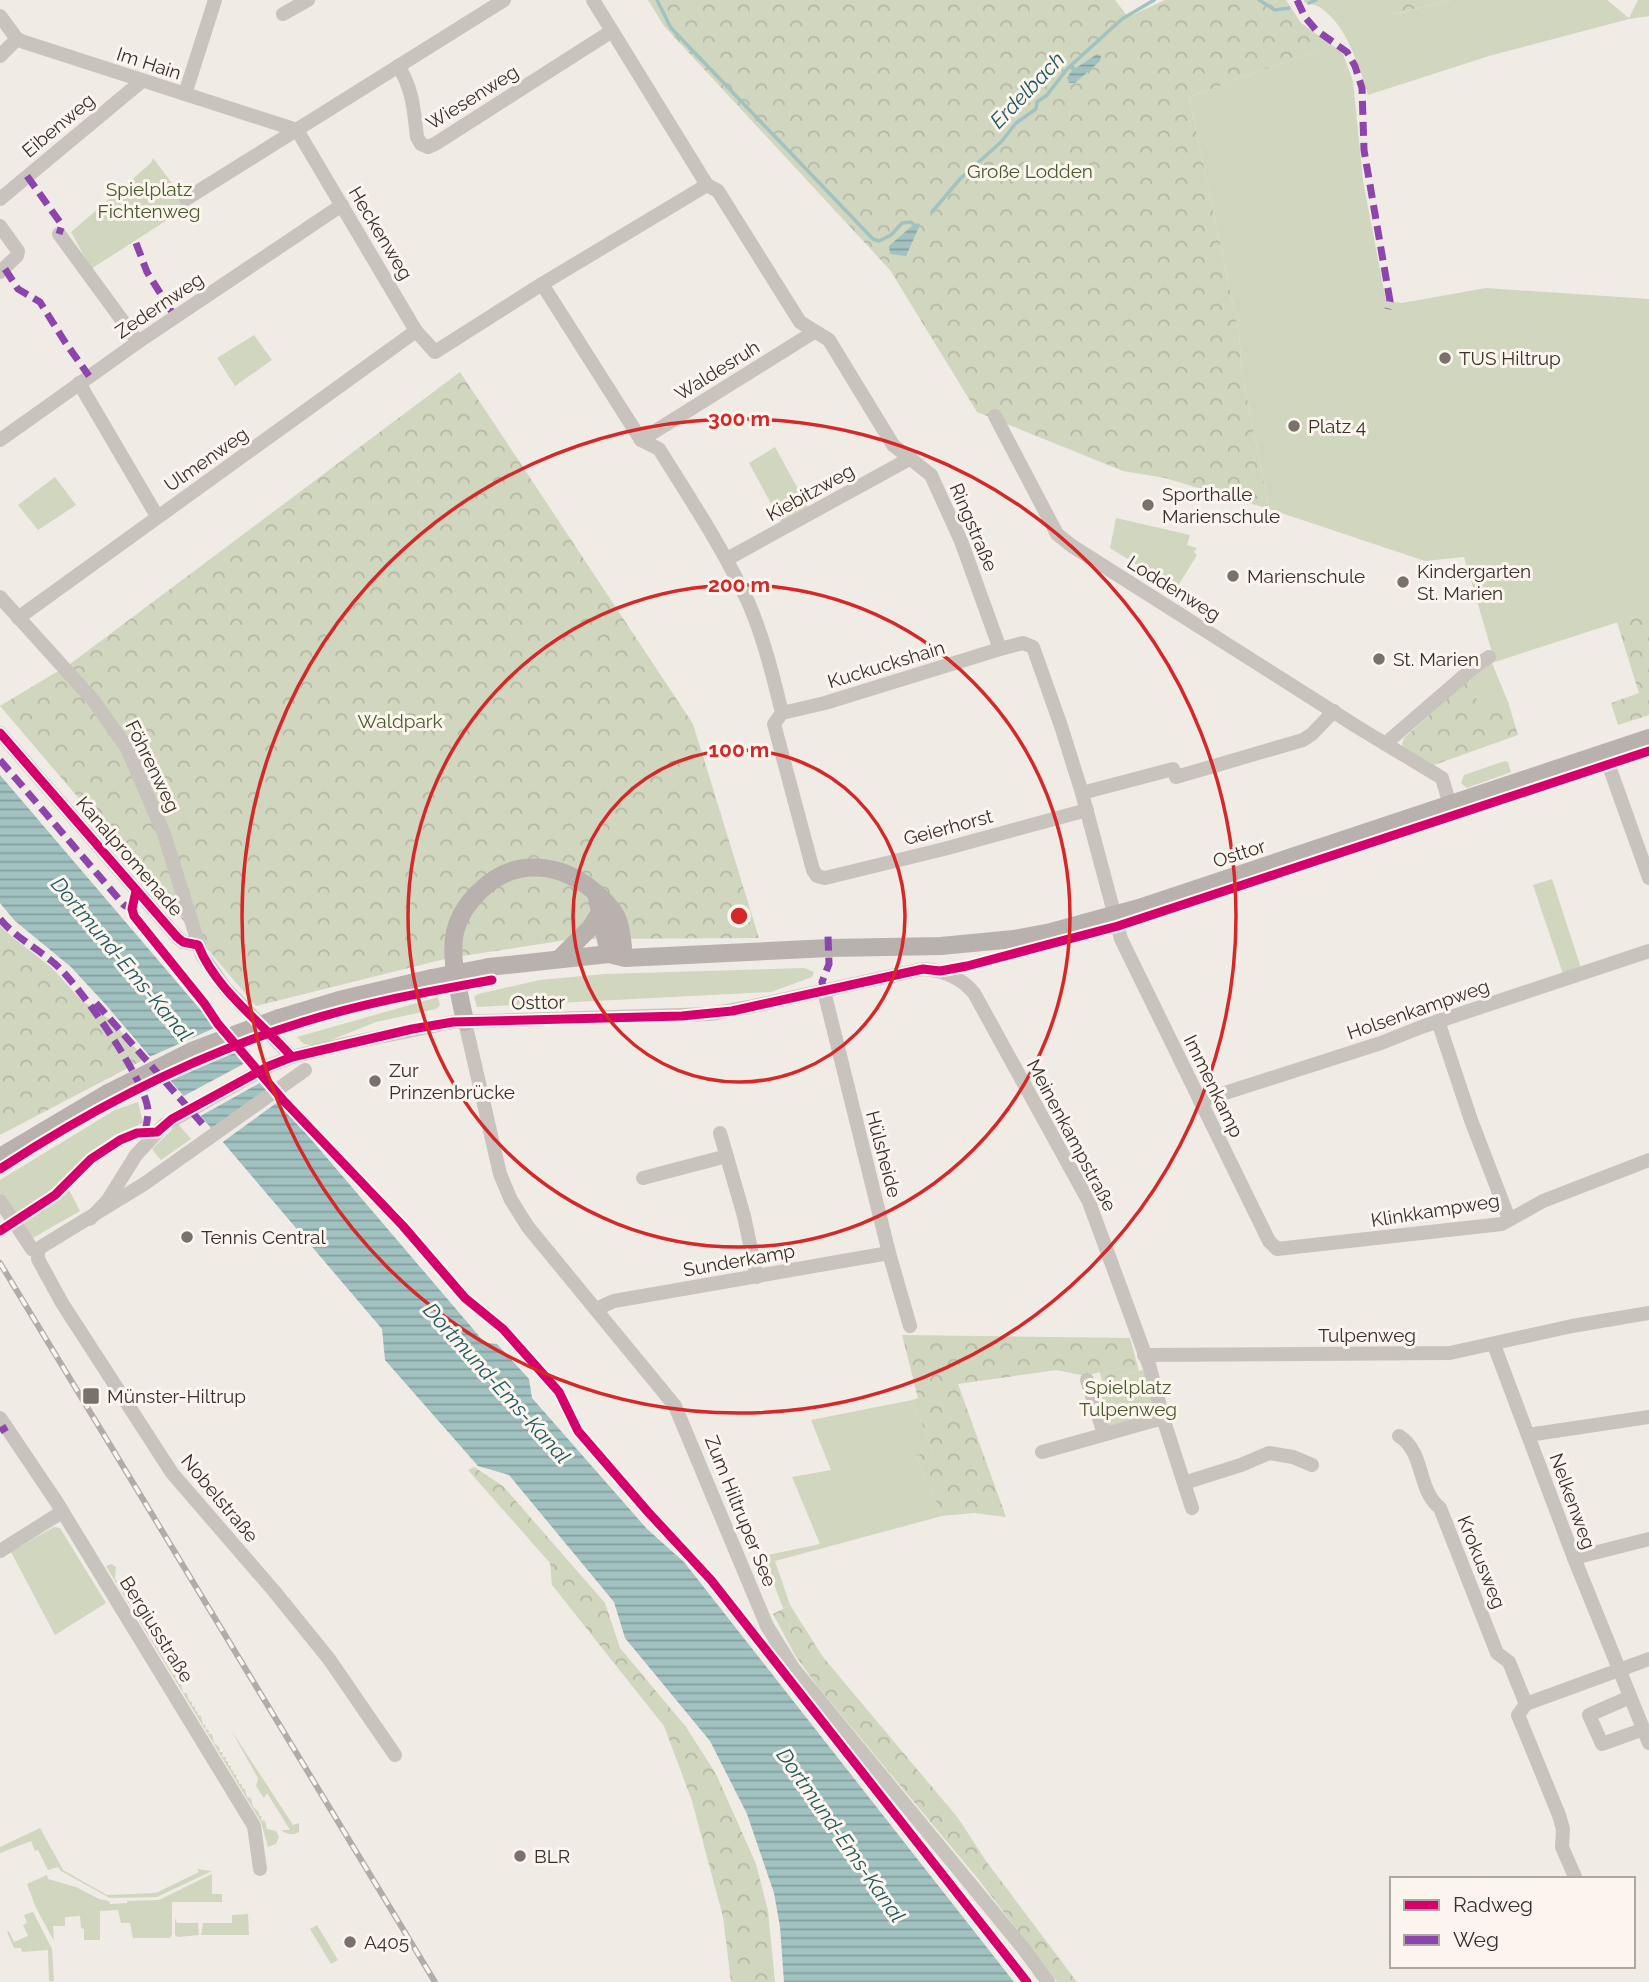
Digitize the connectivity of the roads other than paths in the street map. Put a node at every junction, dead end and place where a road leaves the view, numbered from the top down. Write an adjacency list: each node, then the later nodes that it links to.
1 (215, 0): 12 (street)
2 (504, 0): 10 (street)
3 (593, 0): 7 (street, Ringstraße)
4 (301, 2): 5 (street)
5 (284, 14)
6 (0, 16): 8 (street)
7 (612, 31): 10 (street, Wiesenweg); 14 (street, Ringstraße)
8 (17, 39): 9 (street); 11 (street, Im Hain)
9 (0, 56)
10 (398, 66): 13 (street)
11 (142, 81): 12 (street, Im Hain); 15 (street, Eibenweg)
12 (185, 94): 13 (street, Im Hain)
13 (297, 130): 16 (street); 17 (street, Heckenweg)
14 (707, 185): 21 (street); 23 (street, Ringstraße)
15 (0, 199)
16 (186, 199)
17 (342, 205): 22 (street, Heckenweg); 24 (street, Zedernweg)
18 (0, 226): 20 (street)
19 (59, 233): 24 (street)
20 (0, 272)
21 (542, 284): 22 (street, Heckenweg); 28 (street)
22 (416, 331): 30 (street, Ulmenweg)
23 (814, 332): 28 (street, Waldesruh); 29 (street, Ringstraße)
24 (138, 342): 25 (street, Zedernweg)
25 (79, 383): 27 (street, Zedernweg); 30 (street)
26 (995, 416): 36 (street, Loddenweg)
27 (3, 432)
28 (641, 440): 31 (street)
29 (911, 458): 31 (street, Kiebitzweg); 34 (street, Ringstraße)
30 (158, 516): 33 (street, Ulmenweg)
31 (727, 559): 37 (street)
32 (0, 597): 33 (street, Föhrenweg)
33 (18, 618): 49 (street, Föhrenweg)
34 (1000, 649): 37 (street, Kuckuckshain); 42 (street)
35 (1489, 657): 40 (street)
36 (1334, 711): 40 (street, Loddenweg); 42 (street)
37 (782, 713): 44 (street, Geierhorst)
38 (0, 733): 49 (street, Kanalpromenade)
39 (1649, 738): 41 (main road, Osttor)
40 (1385, 744): 43 (street, Loddenweg)
41 (1604, 752): 43 (main road, Osttor); 45 (street)
42 (1082, 793): 44 (street)
43 (1450, 805): 48 (main road, Osttor)
44 (1087, 810): 48 (street)
45 (1649, 878)
46 (596, 893): 47 (main road); 50 (main road); 56 (main road)
47 (601, 911): 50 (main road); 52 (main road)
48 (1116, 915): 50 (main road, Osttor); 59 (street, Immenkamp)
49 (198, 945): 57 (street)
50 (616, 950): 52 (main road, Osttor)
51 (1649, 951): 55 (street, Holsenkampweg)
52 (560, 958): 62 (main road, Osttor, bridge)
53 (940, 971): 54 (street, Osttor); 76 (street, Meinenkampstraße)
54 (824, 991): 56 (street, Osttor); 70 (street, Hülsheide)
55 (1438, 1021): 59 (street, Holsenkampweg); 67 (street)
56 (465, 1022): 57 (street, Osttor); 72 (street, Zum Hiltruper See)
57 (292, 1057): 66 (street, Osttor)
58 (305, 1070): 66 (street, Osttor)
59 (1200, 1101): 68 (street, Immenkamp)
60 (720, 1133): 61 (street)
61 (727, 1156): 64 (street); 71 (street)
62 (0, 1157)
63 (1649, 1160): 67 (street, Klinkkampweg)
64 (643, 1178)
65 (0, 1201): 69 (street)
66 (90, 1219): 69 (street, Osttor)
67 (1510, 1219): 68 (street, Klinkkampweg)
68 (1299, 1248)
69 (38, 1251): 98 (street, Nobelstraße)
70 (889, 1253): 71 (street, Sunderkamp); 74 (street, Hülsheide)
71 (757, 1277): 72 (street, Sunderkamp)
72 (596, 1309): 101 (street, Zum Hiltruper See)
73 (1649, 1313): 75 (street, Tulpenweg)
74 (910, 1326)
75 (1494, 1345): 76 (street, Tulpenweg); 82 (street, Nelkenweg)
76 (1144, 1355): 80 (street, Meinenkampstraße)
77 (1087, 1380): 81 (street)
78 (1649, 1417): 82 (street)
79 (0, 1418): 88 (street, Bergiusstraße)
80 (1163, 1418): 81 (street); 86 (street, Meinenkampstraße)
81 (1104, 1434): 84 (street)
82 (1528, 1435): 91 (street, Nelkenweg)
83 (1399, 1436): 95 (street, Krokusweg)
84 (1042, 1452)
85 (1311, 1465): 86 (street)
86 (1184, 1483): 87 (street, Meinenkampstraße)
87 (1192, 1508)
88 (62, 1512): 90 (street); 99 (street, Bergiusstraße)
89 (1649, 1539): 91 (street)
90 (0, 1551)
91 (1574, 1558): 93 (street, Nelkenweg)
92 (1649, 1659): 93 (street)
93 (1619, 1670): 94 (street, Nelkenweg); 95 (street)
94 (1630, 1697): 96 (street, Nelkenweg); 96 (street)
95 (1522, 1710): 100 (street, Krokusweg)
96 (1644, 1729): 97 (street, Nelkenweg)
97 (1649, 1744)
98 (395, 1755)
99 (260, 1869)
100 (1575, 1877)
101 (1048, 1982)

